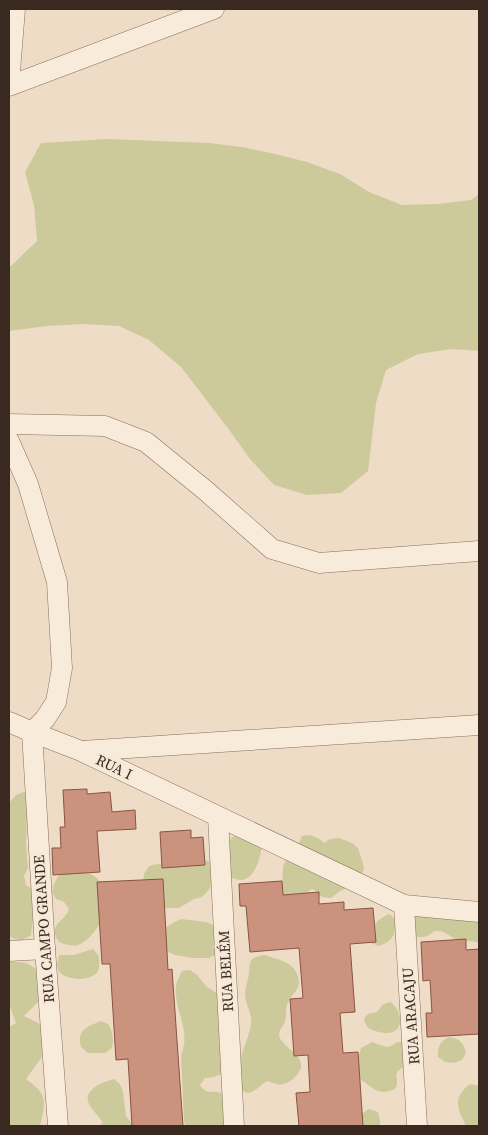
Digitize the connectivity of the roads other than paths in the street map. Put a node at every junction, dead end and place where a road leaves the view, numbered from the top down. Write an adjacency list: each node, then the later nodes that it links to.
1 (16, 9): 3 (street)
2 (214, 9): 3 (street)
3 (9, 85)
4 (9, 424): 6 (street)
5 (9, 441): 9 (street)
6 (479, 551)
7 (9, 722): 9 (street, RUA I)
8 (479, 725): 10 (street)
9 (32, 732): 10 (street, RUA I); 14 (street, RUA CAMPO GRANDE)
10 (81, 751): 11 (street, RUA I)
11 (218, 816): 12 (street, RUA I); 17 (street, RUA BELÉM)
12 (404, 905): 13 (street); 18 (street, RUA ARACAJU)
13 (479, 912)
14 (45, 949): 15 (street); 16 (street, RUA CAMPO GRANDE)
15 (9, 951)
16 (58, 1126)
17 (234, 1126)
18 (417, 1126)

